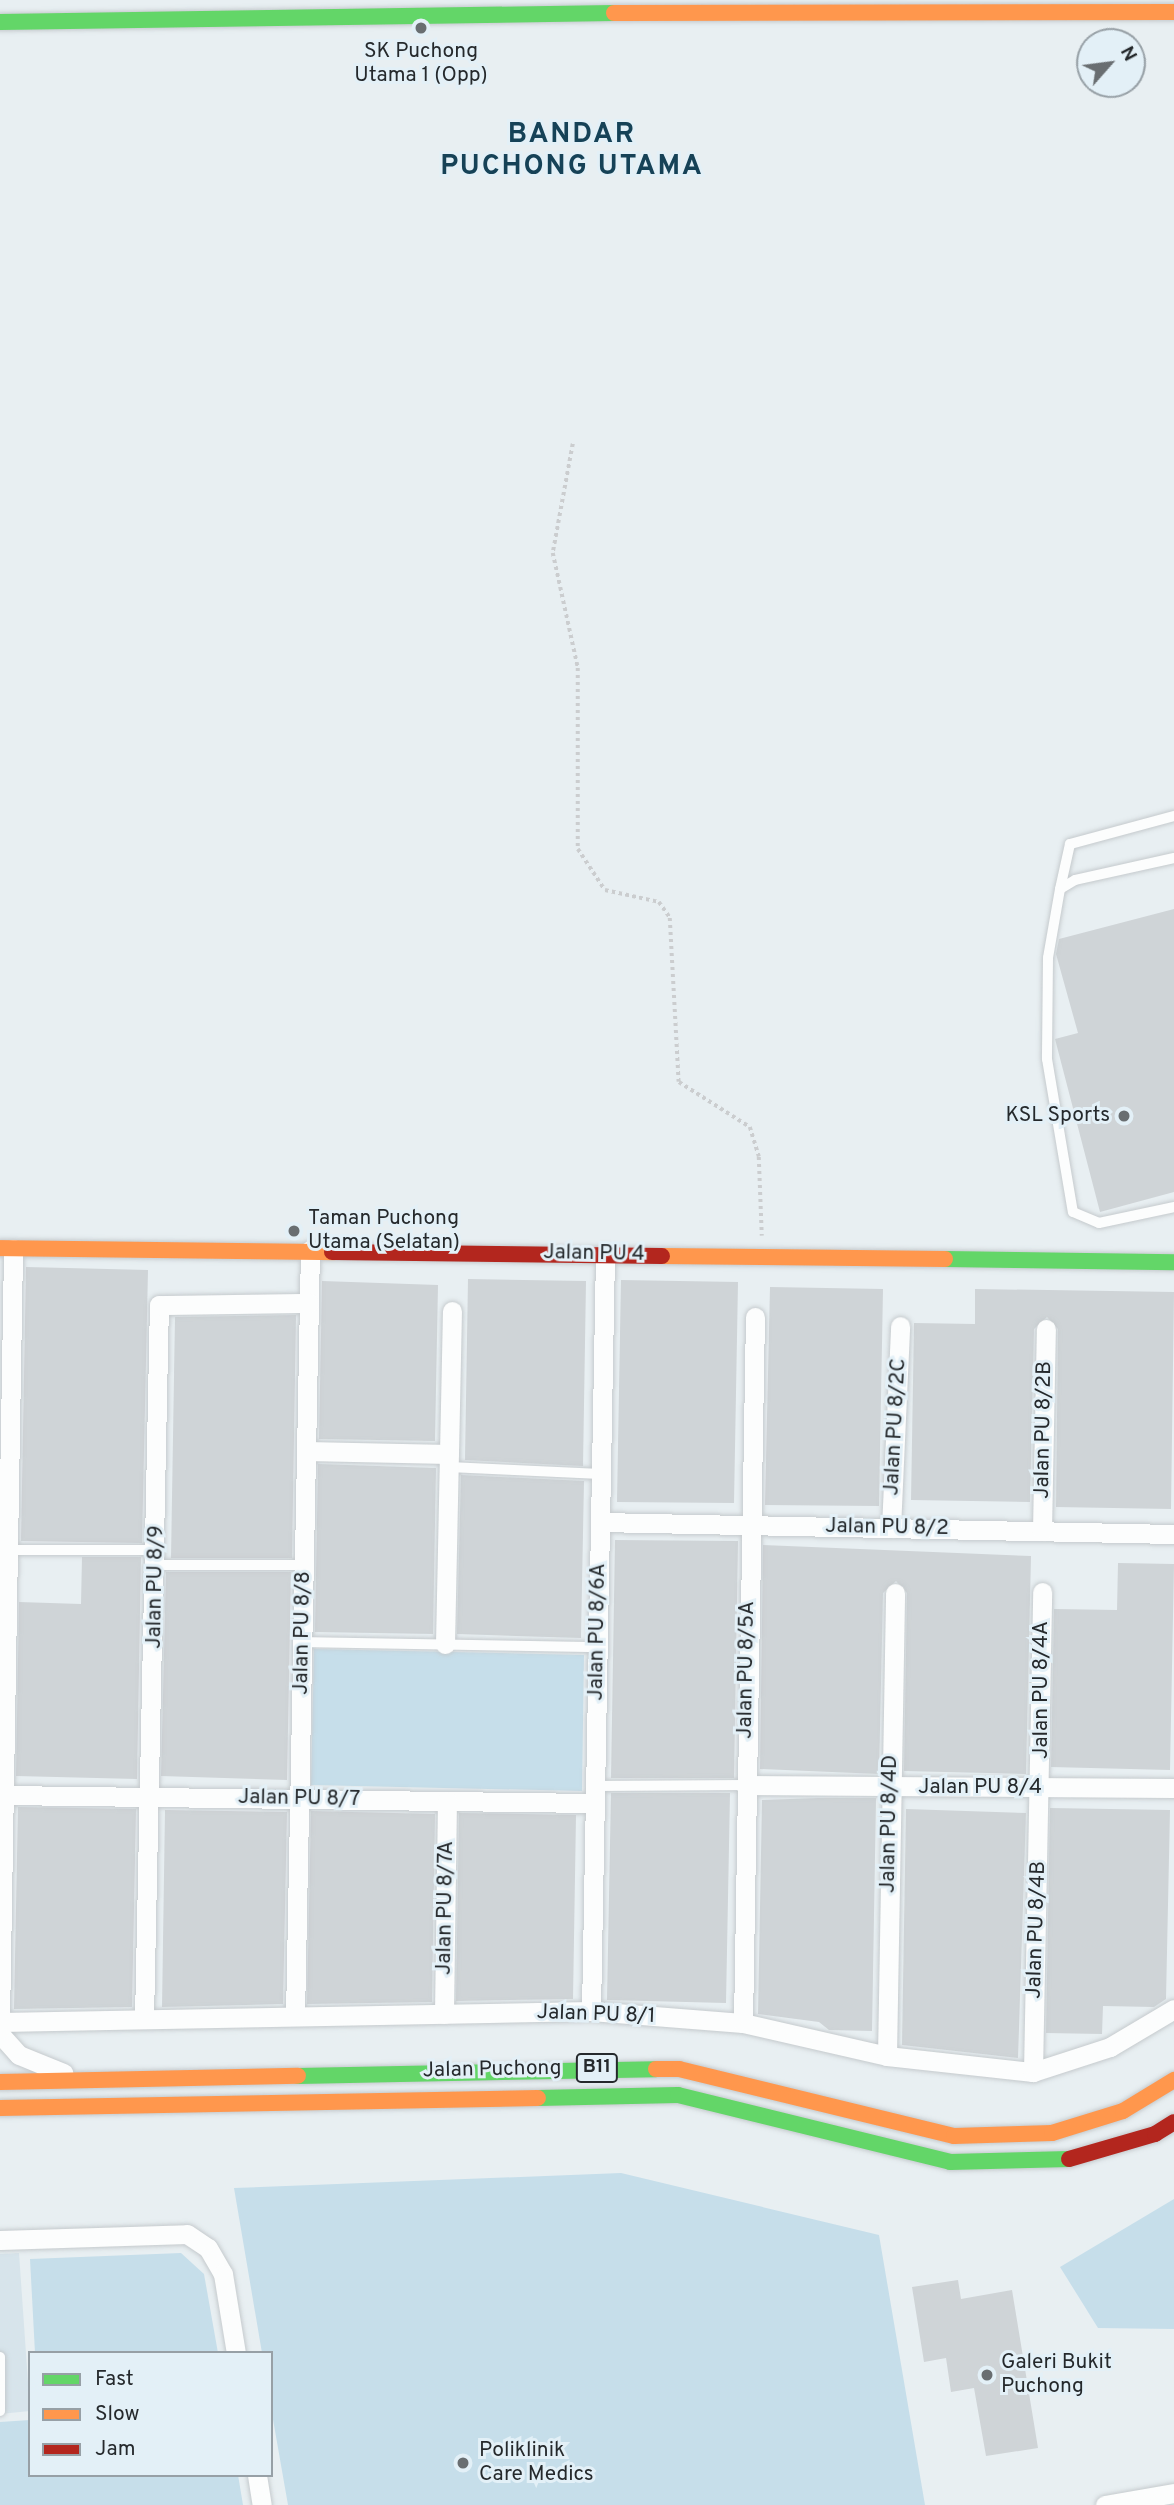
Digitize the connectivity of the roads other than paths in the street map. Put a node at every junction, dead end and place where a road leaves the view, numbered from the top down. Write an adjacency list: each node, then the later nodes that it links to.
1 (476, 6): 2 (main road); 3 (main road)
2 (1174, 12)
3 (0, 22)
4 (1174, 816): 6 (lane)
5 (1174, 859): 6 (lane)
6 (1060, 889): 7 (lane)
7 (1174, 1207)
8 (7, 1249): 9 (main road, Jalan PU 4); 25 (street)
9 (310, 1250): 10 (main road, Jalan PU 4); 12 (street, Jalan PU 8/8)
10 (606, 1254): 11 (main road, Jalan PU 4); 19 (street, Jalan PU 8/6A)
11 (1174, 1262)
12 (309, 1303): 17 (street, Jalan PU 8/8); 26 (street, Jalan PU 8/9)
13 (452, 1311): 18 (street)
14 (755, 1317): 21 (street, Jalan PU 8/5A)
15 (900, 1326): 22 (street, Jalan PU 8/2C)
16 (1046, 1329): 23 (street, Jalan PU 8/2B)
17 (306, 1451): 18 (street); 27 (street, Jalan PU 8/8)
18 (449, 1461): 19 (lane); 31 (street)
19 (601, 1474): 20 (street, Jalan PU 8/6A)
20 (600, 1522): 21 (street, Jalan PU 8/2); 32 (street, Jalan PU 8/6A)
21 (749, 1525): 22 (street, Jalan PU 8/2); 33 (street, Jalan PU 8/5A)
22 (891, 1528): 23 (street, Jalan PU 8/2)
23 (1042, 1531): 24 (street, Jalan PU 8/2)
24 (1174, 1534)
25 (4, 1550): 26 (lane); 37 (street)
26 (156, 1558): 27 (lane); 39 (street, Jalan PU 8/9)
27 (304, 1565): 30 (street, Jalan PU 8/8)
28 (895, 1592): 34 (street, Jalan PU 8/4D)
29 (1042, 1592): 35 (street, Jalan PU 8/4A)
30 (303, 1642): 31 (lane); 40 (street, Jalan PU 8/8)
31 (445, 1644): 32 (lane)
32 (598, 1647): 38 (street, Jalan PU 8/6A)
33 (745, 1785): 34 (street, Jalan PU 8/4); 38 (lane); 49 (street, Jalan PU 8/5A)
34 (891, 1787): 35 (street, Jalan PU 8/4); 51 (street, Jalan PU 8/4D)
35 (1041, 1788): 36 (street, Jalan PU 8/4); 52 (street, Jalan PU 8/4B)
36 (1174, 1788)
37 (4, 1795): 39 (street, Jalan PU 8/7); 42 (street)
38 (595, 1795): 41 (street, Jalan PU 8/7); 44 (street, Jalan PU 8/6A)
39 (153, 1797): 40 (street, Jalan PU 8/7); 47 (street, Jalan PU 8/9)
40 (299, 1799): 41 (street, Jalan PU 8/7); 46 (street, Jalan PU 8/8)
41 (447, 1801): 45 (street, Jalan PU 8/7A)
42 (0, 2008): 48 (street)
43 (1174, 2009): 52 (street, Jalan PU 8/1)
44 (591, 2011): 45 (street, Jalan PU 8/1); 49 (street, Jalan PU 8/1)
45 (444, 2014): 46 (street, Jalan PU 8/1)
46 (295, 2016): 47 (street, Jalan PU 8/1)
47 (144, 2019): 48 (street, Jalan PU 8/1)
48 (0, 2021)
49 (743, 2023): 51 (street, Jalan PU 8/1)
50 (0, 2034): 53 (street)
51 (887, 2056): 52 (street, Jalan PU 8/1)
52 (1032, 2072)
53 (76, 2079): 54 (main road, Jalan Puchong / B11); 55 (main road, Jalan Puchong / B11)
54 (1174, 2080)
55 (0, 2082)
56 (0, 2108): 57 (main road, Jalan Puchong / B11)
57 (1174, 2122)
58 (0, 2240): 59 (street)
59 (236, 2351)
60 (0, 2357): 61 (lane)
61 (0, 2411)
62 (257, 2477): 64 (street)
63 (1174, 2493): 65 (street)
64 (262, 2505)
65 (1105, 2505)

